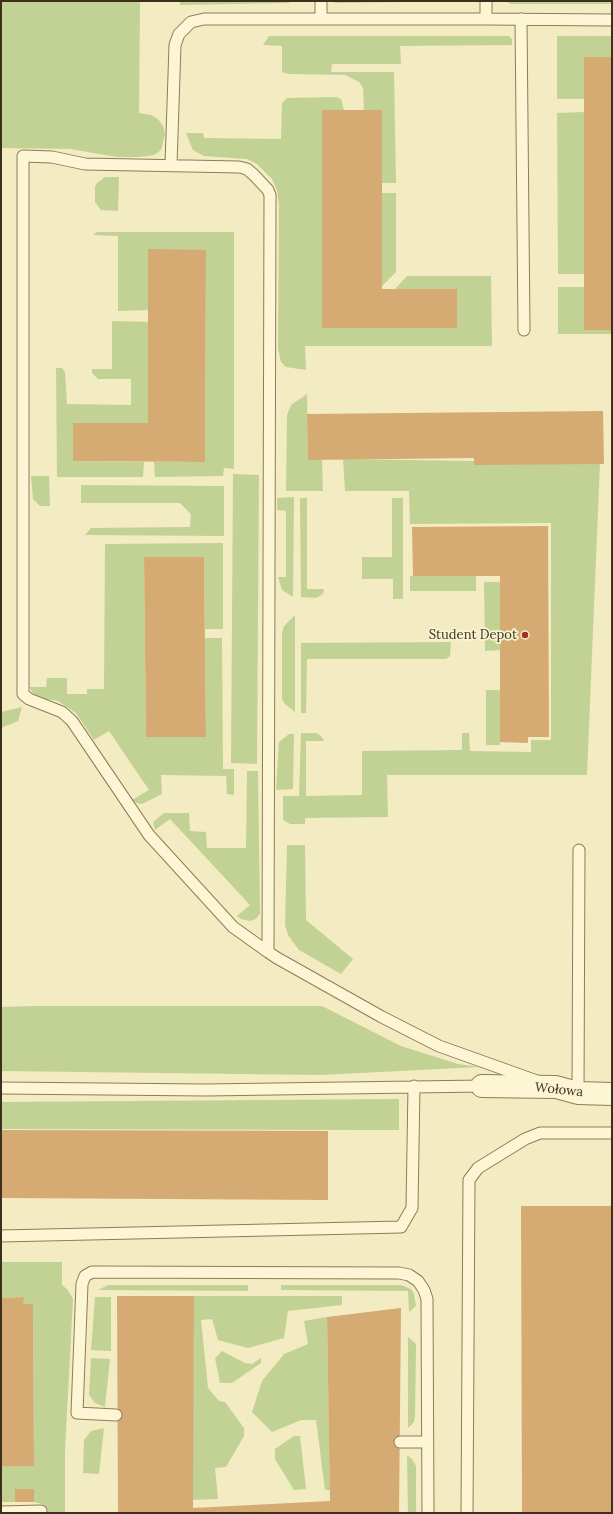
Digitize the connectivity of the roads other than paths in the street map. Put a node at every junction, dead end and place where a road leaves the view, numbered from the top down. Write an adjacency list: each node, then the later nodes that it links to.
1 (321, 1): 3 (lane)
2 (486, 1): 4 (lane)
3 (321, 19): 4 (lane); 7 (lane)
4 (486, 19): 5 (lane)
5 (521, 19): 6 (lane); 8 (lane)
6 (612, 20)
7 (171, 165): 10 (lane); 10 (lane)
8 (524, 330)
9 (579, 850): 15 (lane)
10 (268, 952): 13 (lane)
11 (414, 1086): 12 (lane); 14 (lane); 18 (lane)
12 (482, 1086): 13 (street, Wołowa)
13 (556, 1087): 15 (street, Wołowa)
14 (1, 1088)
15 (578, 1093): 16 (street, Wołowa)
16 (612, 1094)
17 (612, 1133): 25 (lane)
18 (1, 1236)
19 (116, 1415): 21 (lane)
20 (400, 1442): 21 (lane)
21 (428, 1442): 24 (lane)
22 (41, 1511): 23 (lane)
23 (1, 1512)
24 (428, 1513)
25 (467, 1513)

